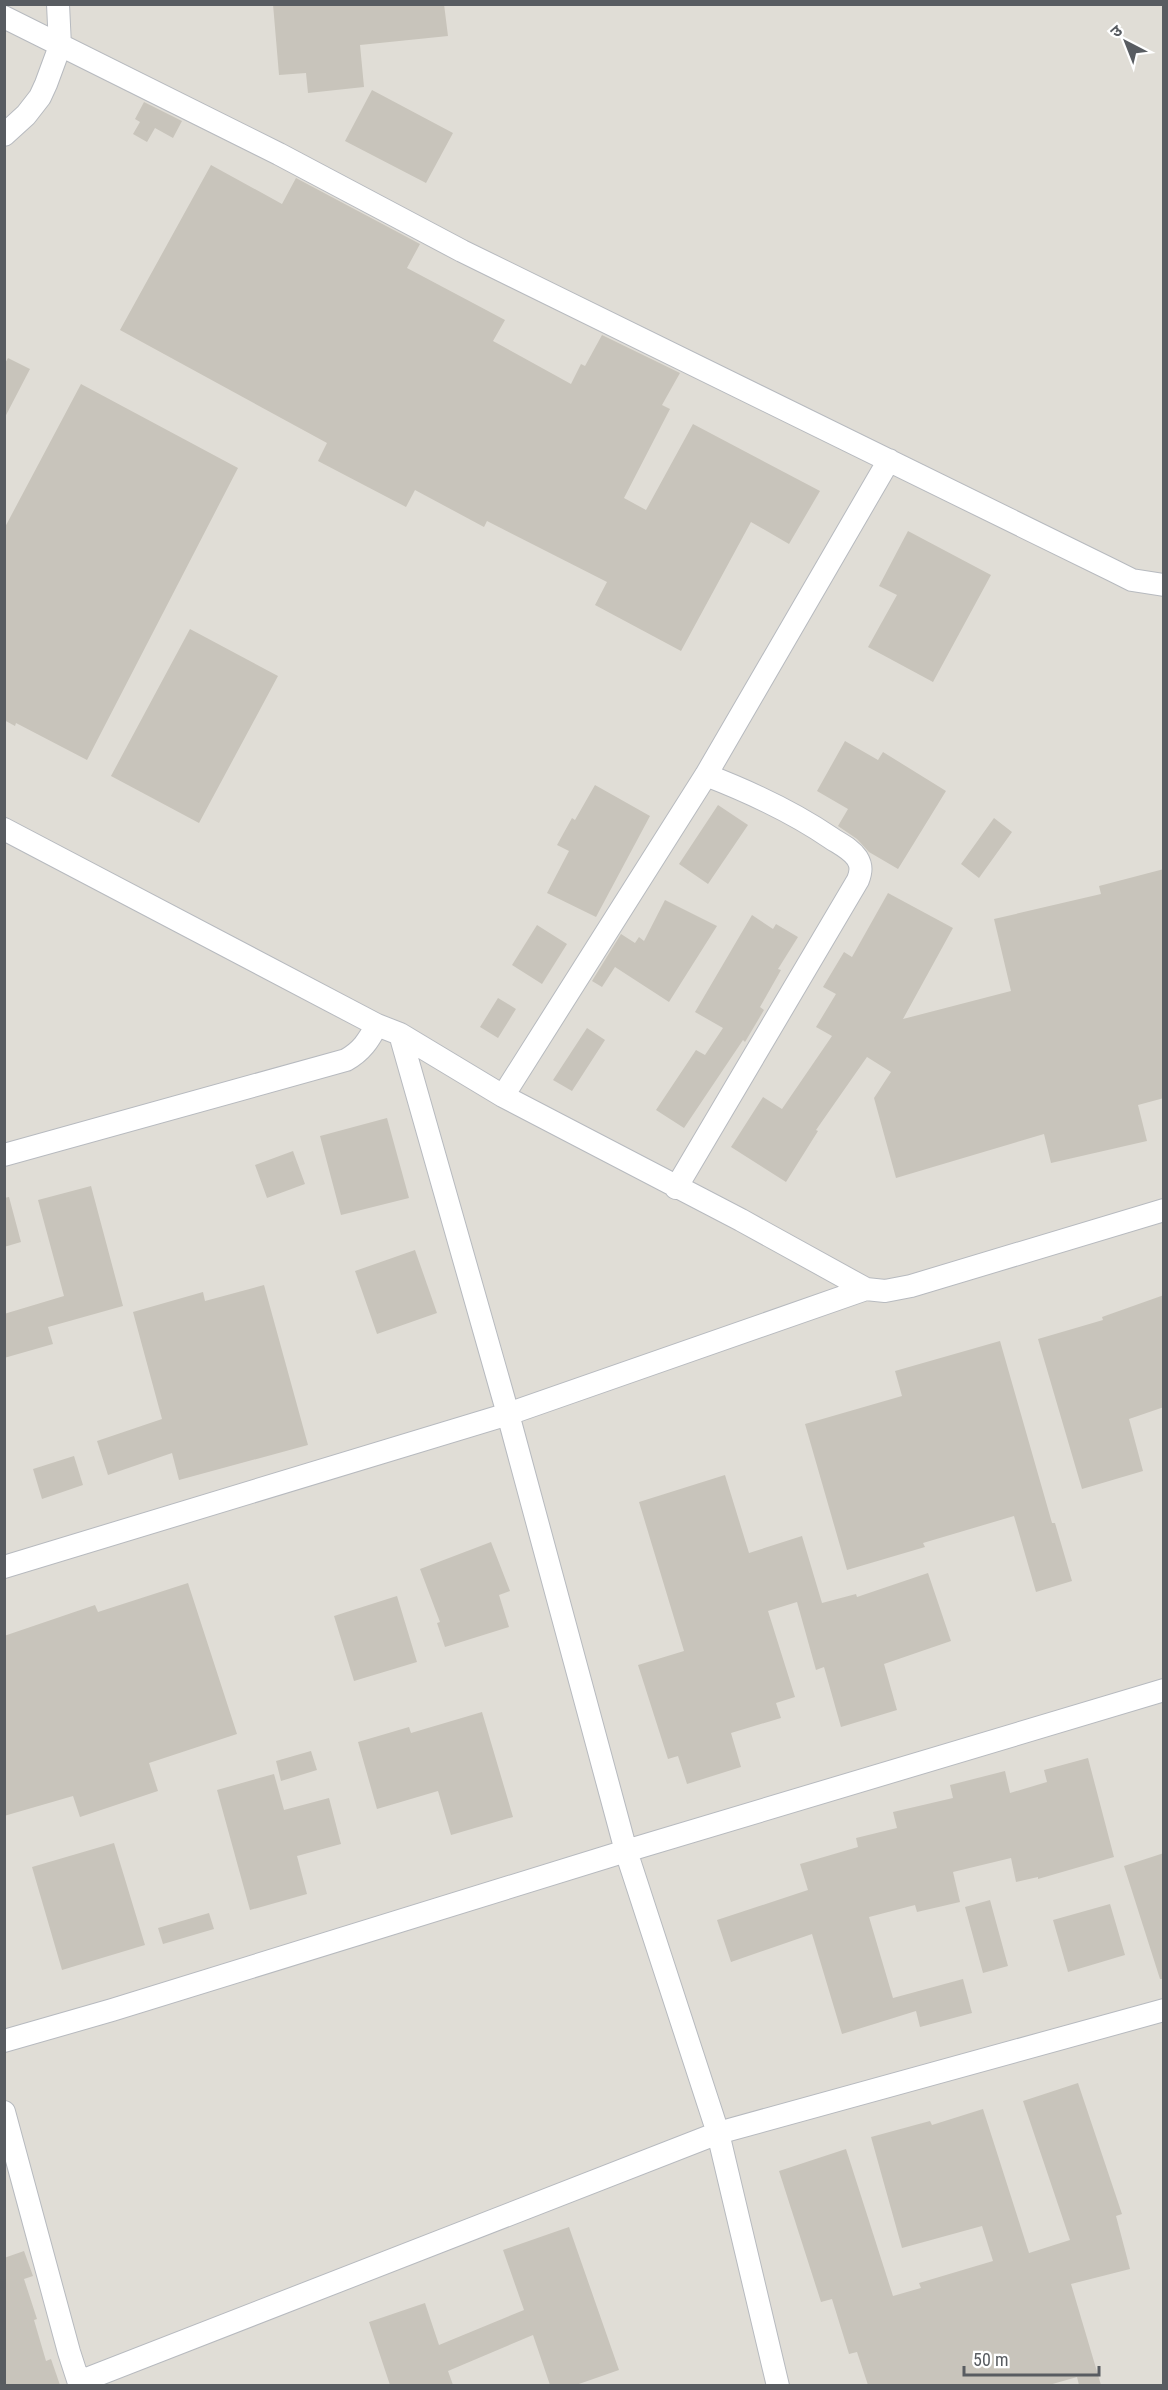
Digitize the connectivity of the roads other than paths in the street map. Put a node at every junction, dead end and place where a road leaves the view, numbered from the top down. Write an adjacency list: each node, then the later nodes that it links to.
1 (58, 4): 3 (street)
2 (4, 17): 3 (street)
3 (60, 46): 4 (street); 5 (street)
4 (4, 135)
5 (889, 460): 6 (street); 7 (street)
6 (1164, 585)
7 (706, 775): 11 (street); 13 (street)
8 (4, 830): 9 (street)
9 (377, 1024): 10 (street); 12 (street)
10 (400, 1034): 11 (street); 16 (street)
11 (503, 1096): 13 (street)
12 (4, 1155)
13 (676, 1188): 15 (street)
14 (1164, 1210): 15 (street)
15 (866, 1288): 16 (street)
16 (508, 1414): 17 (street); 19 (street)
17 (4, 1567)
18 (1164, 1690): 19 (street)
19 (626, 1851): 21 (street); 23 (street)
20 (1164, 2010): 23 (street)
21 (4, 2041)
22 (4, 2112): 24 (street)
23 (718, 2133): 24 (street); 25 (street)
24 (80, 2384)
25 (778, 2385)

